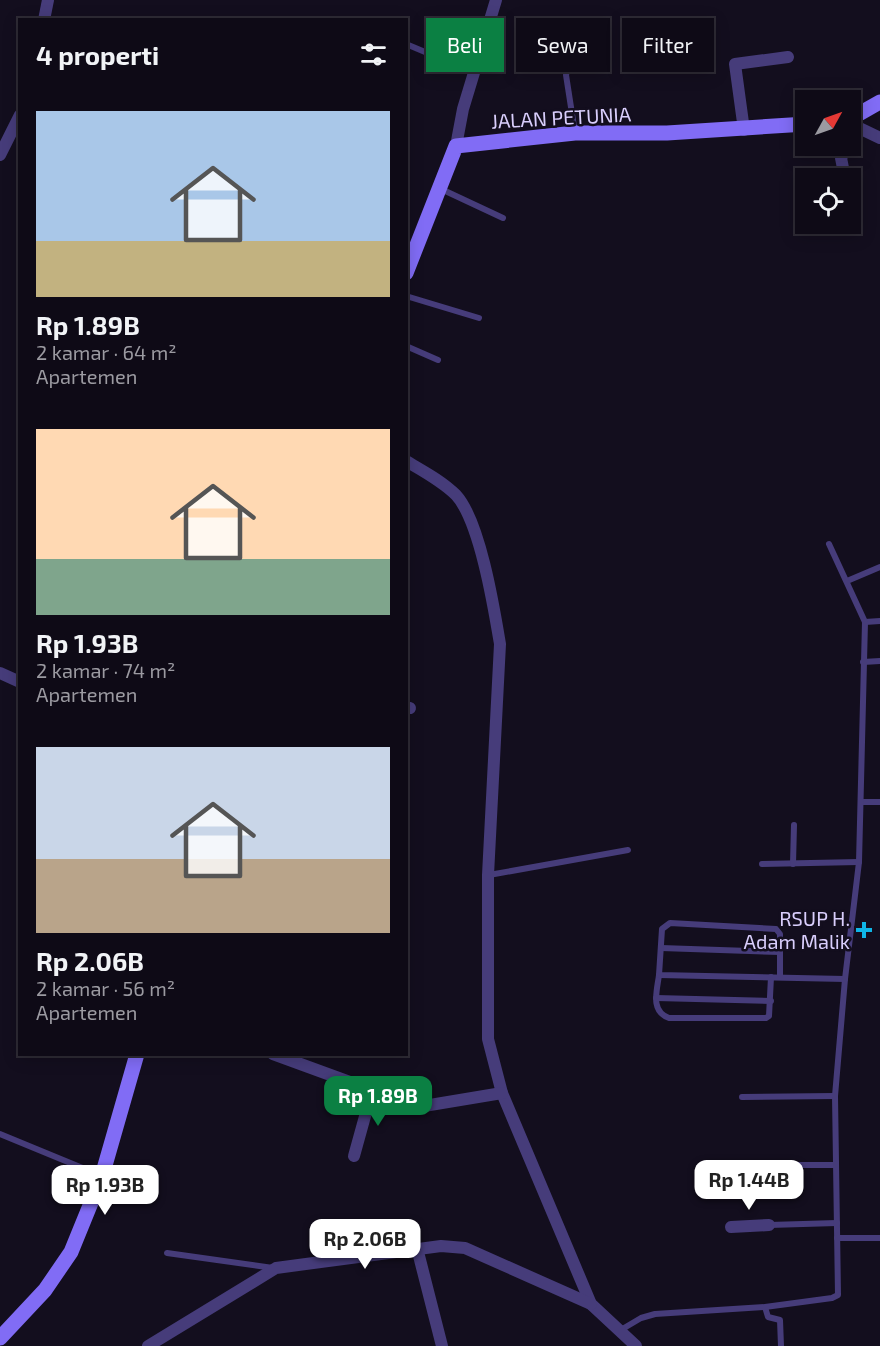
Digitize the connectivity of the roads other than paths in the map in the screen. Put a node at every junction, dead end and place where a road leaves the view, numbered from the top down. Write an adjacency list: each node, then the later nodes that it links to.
1 (48, 0): 3 (street)
2 (496, 0): 7 (street)
3 (44, 18)
4 (408, 45): 7 (lane)
5 (788, 57): 13 (street)
6 (567, 72): 14 (lane)
7 (475, 73): 16 (street)
8 (880, 102): 9 (street)
9 (861, 118)
10 (18, 119): 17 (street)
11 (795, 125): 13 (street, JALAN PETUNIA)
12 (861, 129): 15 (street)
13 (744, 130): 14 (street, JALAN PETUNIA)
14 (575, 134): 16 (street, JALAN PETUNIA)
15 (880, 138)
16 (456, 146): 18 (street)
17 (0, 155)
18 (440, 188): 19 (lane); 20 (street)
19 (503, 218)
20 (411, 244): 21 (street)
21 (408, 261)
22 (408, 297): 23 (lane)
23 (479, 318)
24 (408, 347): 25 (lane)
25 (438, 360)
26 (408, 462): 43 (street)
27 (829, 544): 29 (lane)
28 (880, 567): 29 (lane)
29 (847, 581): 31 (lane)
30 (880, 621): 31 (lane)
31 (865, 622): 33 (lane)
32 (880, 661): 33 (lane)
33 (863, 662): 36 (lane)
34 (0, 673): 35 (street)
35 (18, 681)
36 (863, 802): 37 (lane); 40 (lane)
37 (880, 802)
38 (794, 825): 42 (lane)
39 (628, 850): 43 (lane)
40 (860, 861): 42 (lane); 49 (lane)
41 (762, 864): 42 (lane)
42 (793, 864)
43 (488, 875): 55 (street)
44 (661, 948): 45 (lane); 45 (lane); 46 (lane)
45 (780, 952): 48 (lane)
46 (659, 975): 47 (lane); 50 (lane)
47 (771, 977): 48 (lane); 51 (lane)
48 (780, 977): 49 (lane)
49 (845, 979): 56 (lane)
50 (656, 998): 51 (lane); 51 (lane)
51 (771, 1001)
52 (136, 1056): 62 (street)
53 (278, 1056): 54 (street)
54 (372, 1091): 55 (street); 59 (street)
55 (502, 1093): 71 (street)
56 (835, 1096): 57 (lane); 61 (lane)
57 (742, 1097)
58 (0, 1134): 62 (lane)
59 (354, 1156)
60 (744, 1165): 61 (lane)
61 (836, 1165): 63 (lane)
62 (102, 1176): 74 (street)
63 (837, 1223): 64 (lane); 66 (lane)
64 (769, 1225): 65 (street)
65 (731, 1227)
66 (837, 1238): 67 (lane); 72 (lane)
67 (880, 1238)
68 (417, 1248): 70 (street); 71 (street); 76 (street)
69 (167, 1253): 70 (lane)
70 (276, 1268): 75 (street)
71 (591, 1305): 73 (street)
72 (765, 1308): 73 (lane); 78 (lane)
73 (618, 1332): 77 (street)
74 (0, 1338)
75 (148, 1346)
76 (442, 1346)
77 (636, 1346)
78 (781, 1346)

